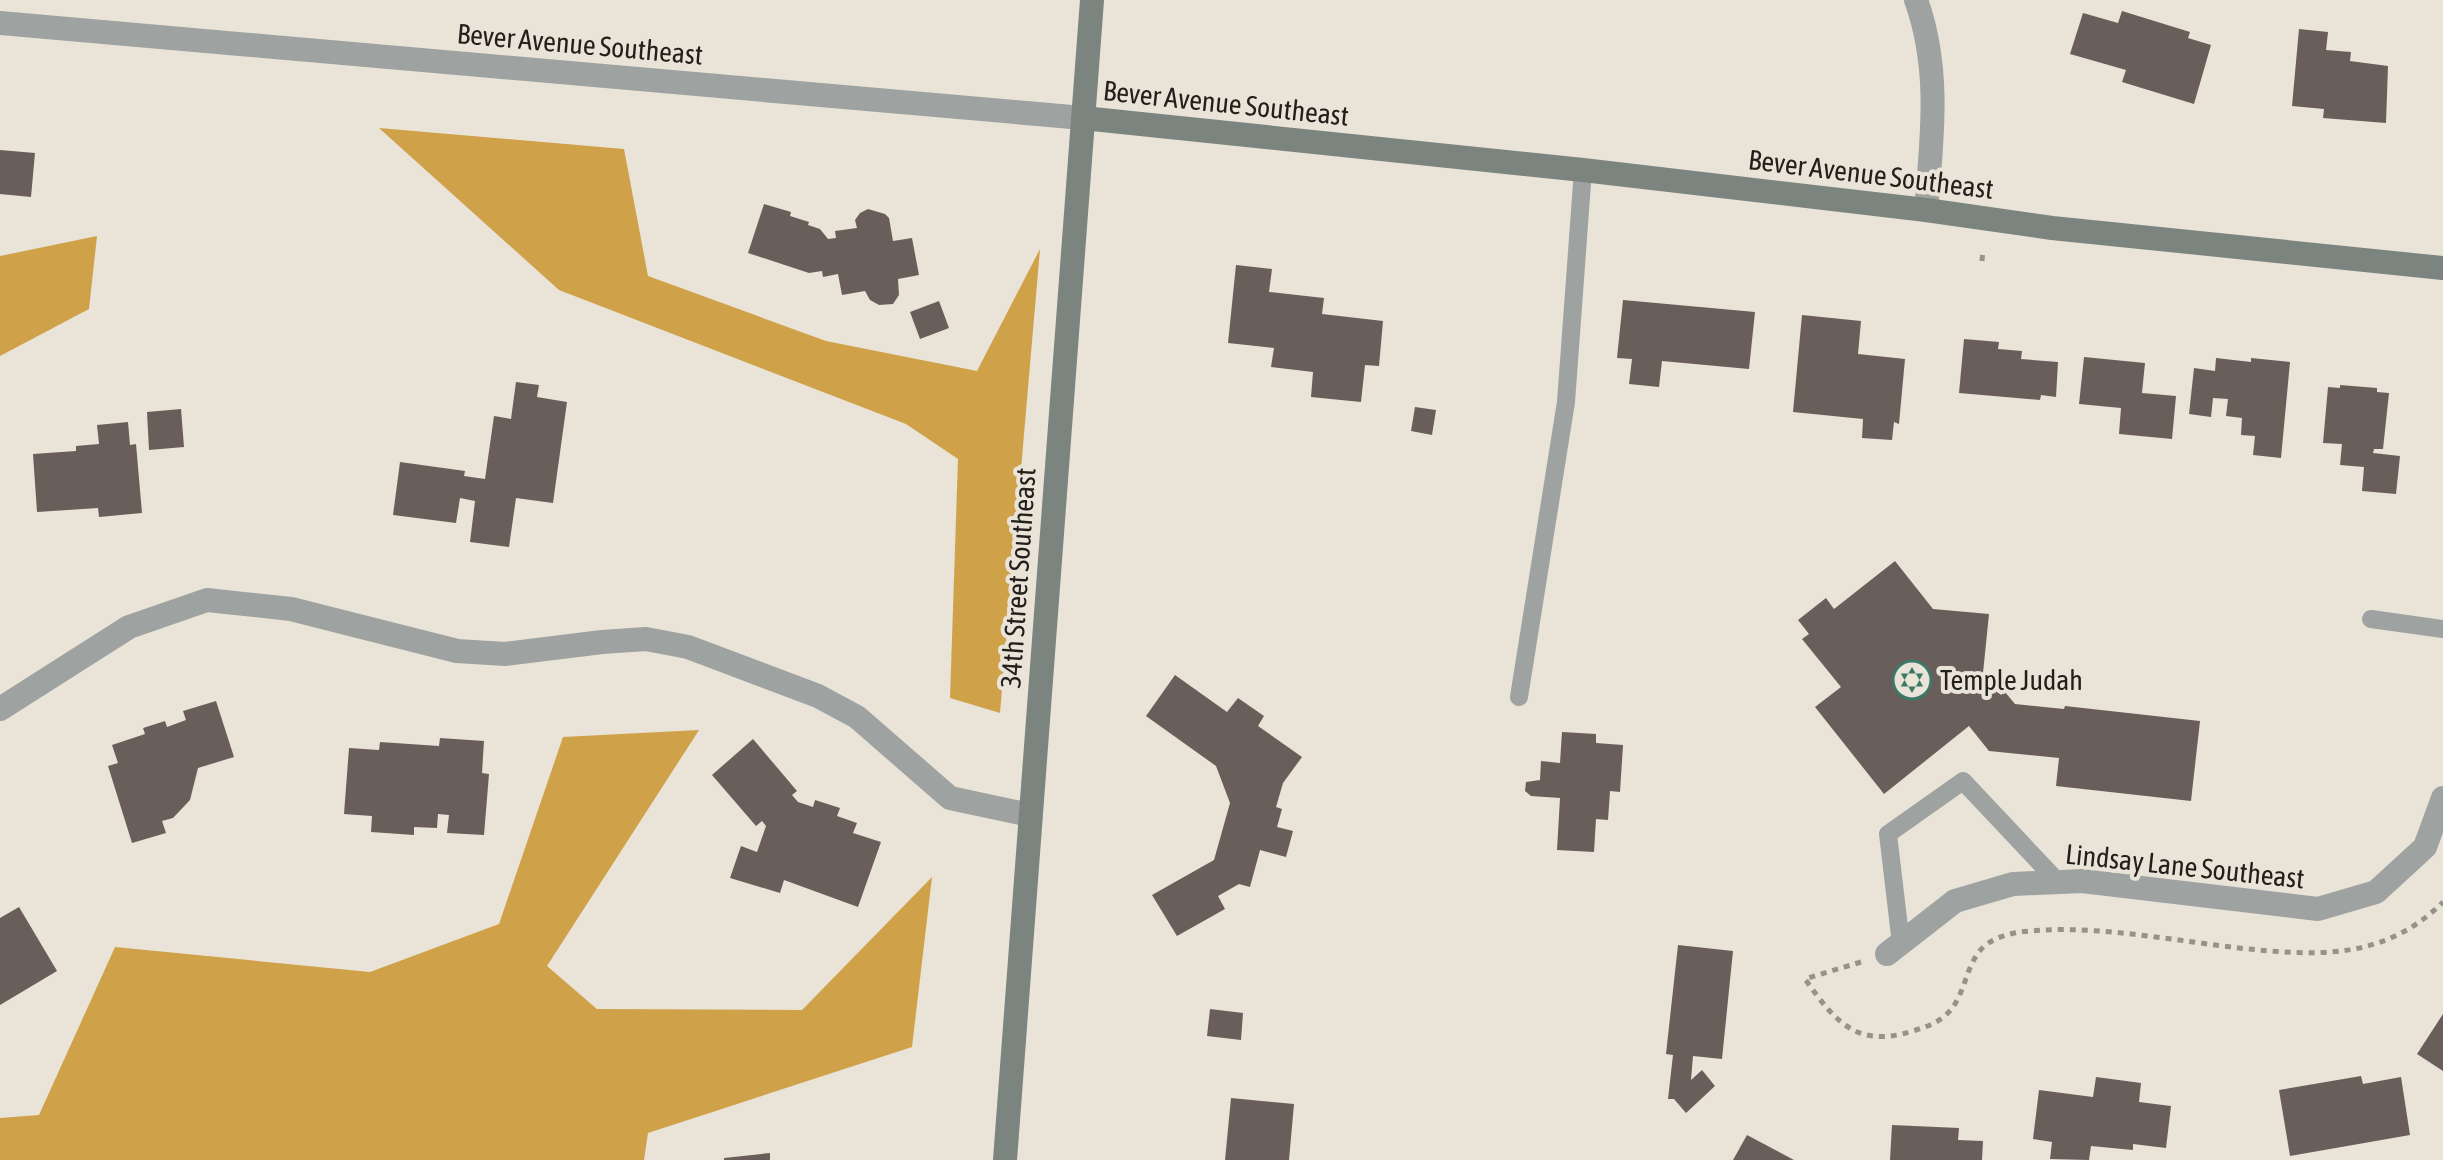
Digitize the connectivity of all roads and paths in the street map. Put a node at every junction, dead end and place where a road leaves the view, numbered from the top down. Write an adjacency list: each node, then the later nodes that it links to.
1 (1092, 0): 4 (street, 34th Street Southeast)
2 (1916, 0): 6 (street)
3 (0, 23): 4 (street, Bever Avenue Southeast)
4 (1083, 118): 5 (street, Bever Avenue Southeast); 15 (street, 34th Street Southeast)
5 (1583, 170): 6 (street, Bever Avenue Southeast); 12 (lane)
6 (1926, 210): 9 (street, Bever Avenue Southeast)
7 (1983, 244): 8 (path)
8 (1982, 261)
9 (2443, 268)
10 (2371, 619): 11 (lane)
11 (2443, 629)
12 (1519, 697)
13 (0, 709): 15 (street)
14 (2443, 798): 16 (street, Lindsay Lane Southeast)
15 (1030, 815): 19 (street, 34th Street Southeast)
16 (2058, 882): 18 (street, Lindsay Lane Southeast); 18 (lane)
17 (2443, 902): 18 (path)
18 (1894, 949)
19 (1005, 1160)

